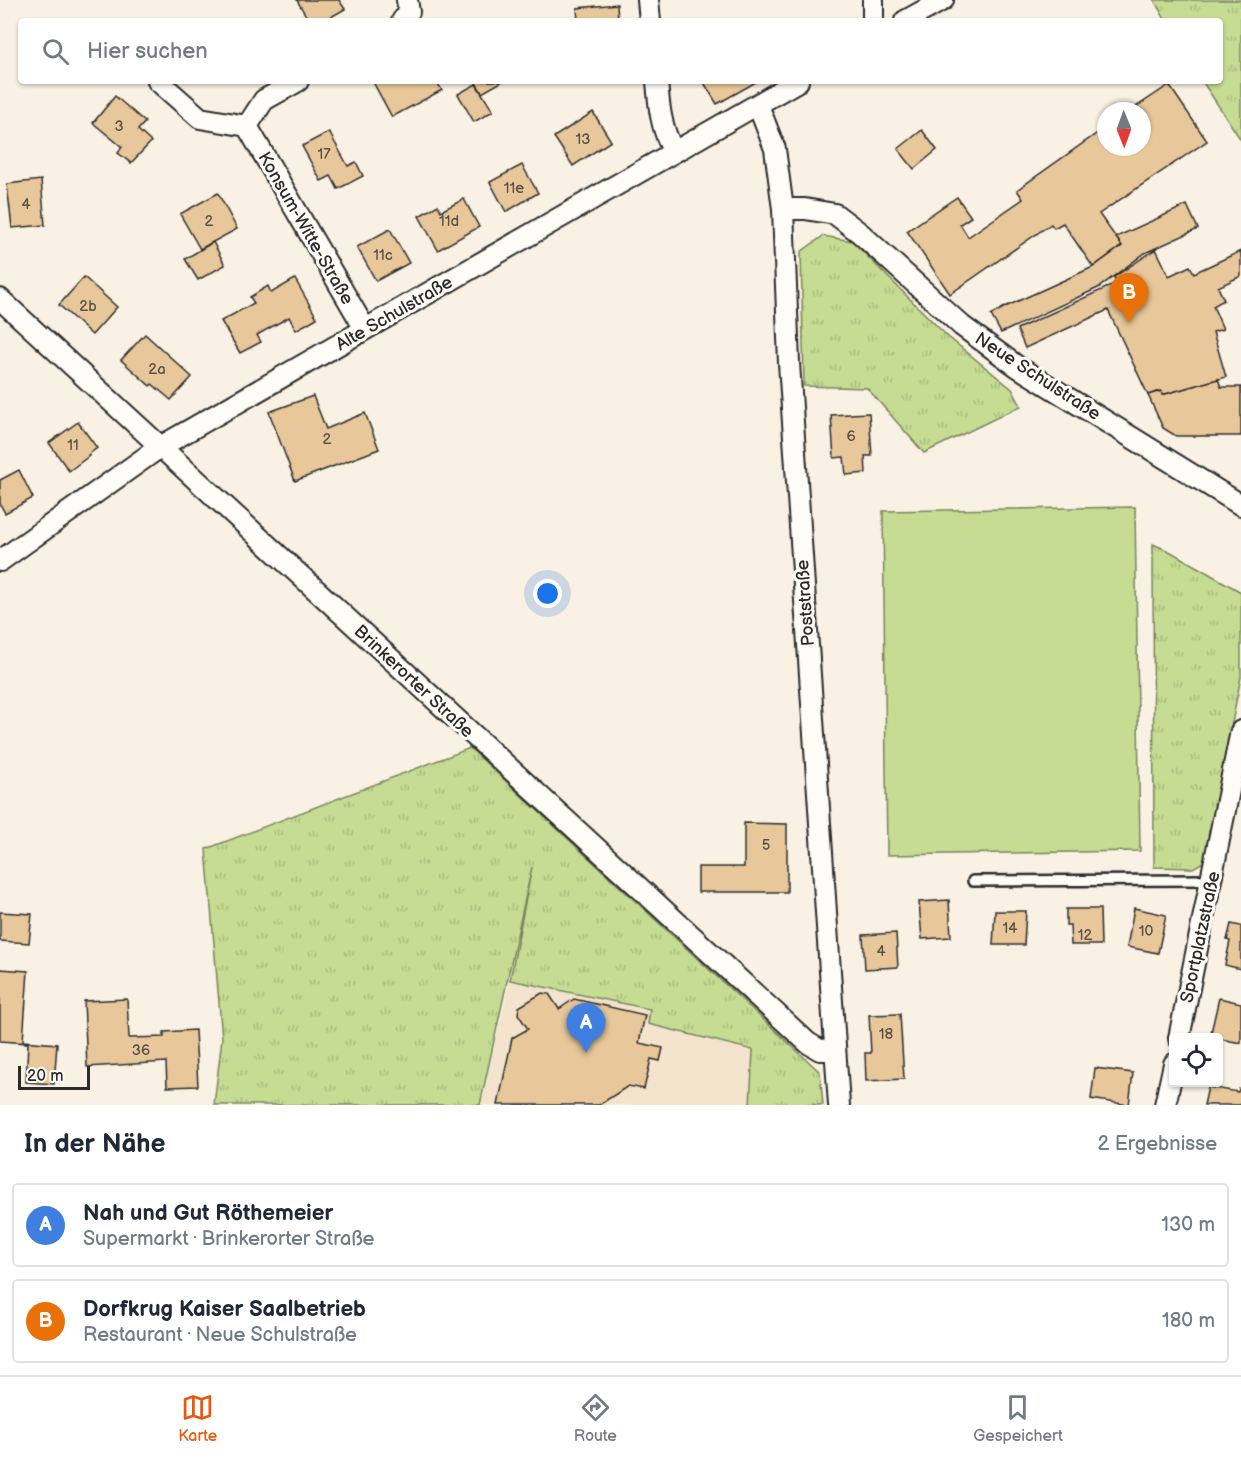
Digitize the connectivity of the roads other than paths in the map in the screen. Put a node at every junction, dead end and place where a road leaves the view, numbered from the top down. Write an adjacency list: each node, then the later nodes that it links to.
1 (407, 0): 5 (street)
2 (648, 0): 6 (street)
3 (873, 0): 7 (street)
4 (943, 0): 8 (street)
5 (404, 18)
6 (650, 18)
7 (873, 18)
8 (910, 18)
9 (161, 84): 14 (street)
10 (293, 84): 14 (street)
11 (657, 84): 15 (street)
12 (793, 84): 13 (street, Alte Schulstraße)
13 (758, 105): 15 (street, Alte Schulstraße); 16 (street, Poststraße)
14 (247, 126): 18 (street, Konsum-Witte-Straße)
15 (674, 152): 18 (street, Alte Schulstraße)
16 (783, 209): 20 (street, Neue Schulstraße); 26 (street, Poststraße)
17 (0, 299): 19 (street, Brinkerorter Straße)
18 (365, 329): 19 (street, Alte Schulstraße)
19 (160, 447): 21 (street, Alte Schulstraße); 26 (street, Brinkerorter Straße)
20 (1241, 505)
21 (0, 561)
22 (1241, 730): 23 (street, Sportplatzstraße)
23 (1212, 880): 24 (lane); 25 (street, Sportplatzstraße)
24 (973, 882)
25 (1180, 1033)
26 (834, 1050): 28 (street, Poststraße)
27 (1169, 1084): 29 (street)
28 (839, 1105)
29 (1165, 1105)

